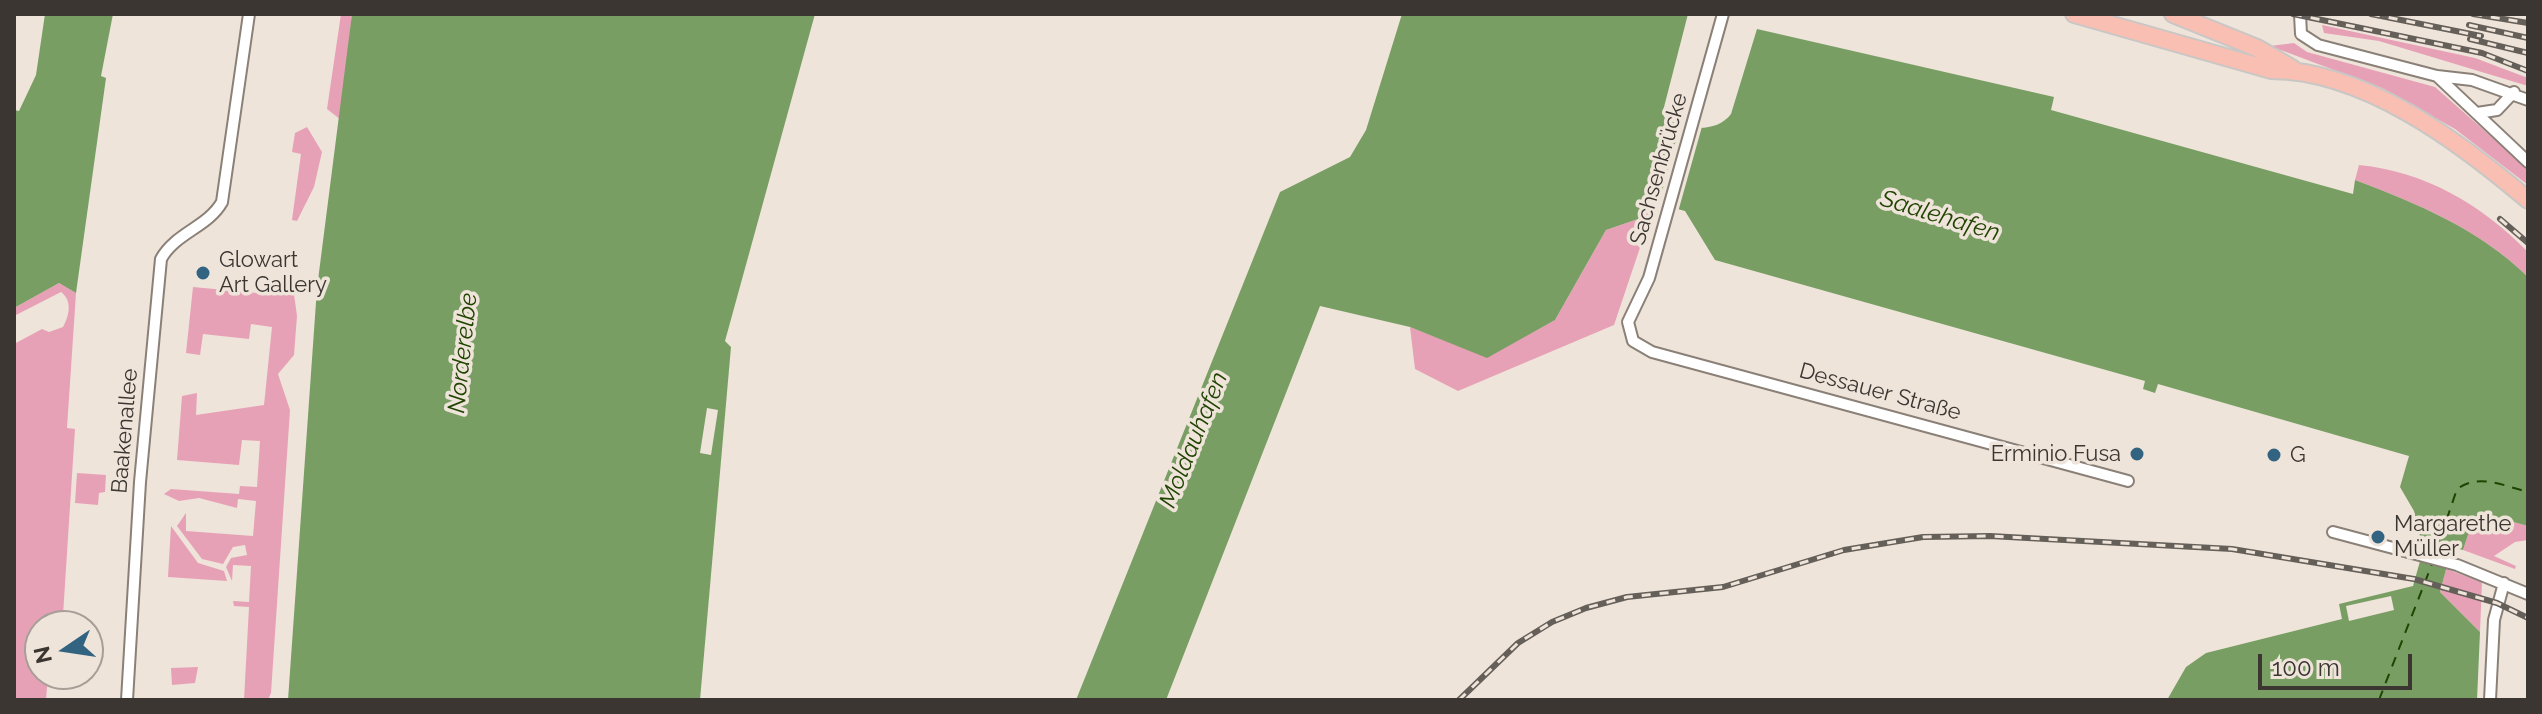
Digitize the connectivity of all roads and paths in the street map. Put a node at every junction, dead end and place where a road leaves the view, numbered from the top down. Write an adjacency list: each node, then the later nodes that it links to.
1 (249, 14): 18 (street, Baakenallee)
2 (1723, 14): 13 (street, Sachsenbrücke)
3 (2074, 14): 6 (main road)
4 (2173, 14): 6 (main road)
5 (2300, 14): 7 (street)
6 (2295, 70): 12 (main road)
7 (2437, 76): 8 (street); 10 (street)
8 (2514, 92): 9 (street); 10 (street)
9 (2528, 100)
10 (2477, 113): 11 (street)
11 (2528, 162)
12 (2528, 201)
13 (1628, 332): 14 (street, Dessauer Straße)
14 (2128, 481)
15 (2333, 532): 16 (street)
16 (2504, 583): 17 (street); 19 (street)
17 (2528, 594)
18 (127, 700)
19 (2490, 700)

